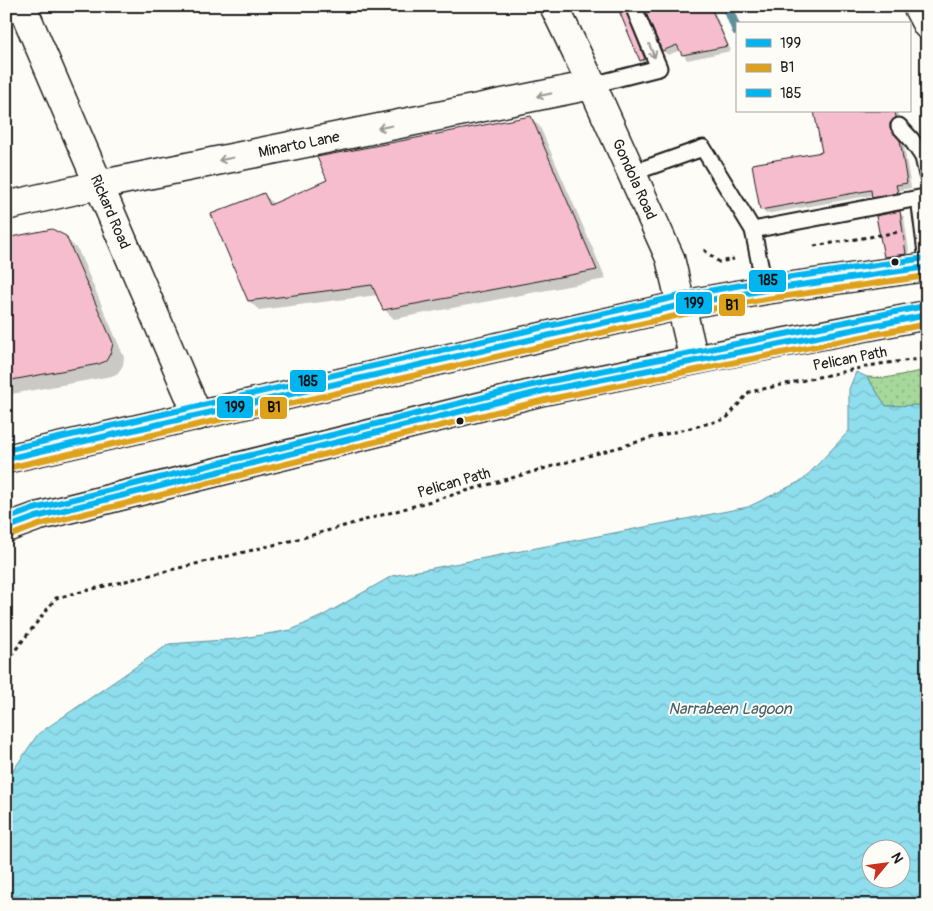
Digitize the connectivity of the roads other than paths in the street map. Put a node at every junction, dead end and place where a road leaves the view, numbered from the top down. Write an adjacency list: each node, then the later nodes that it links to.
1 (22, 6): 11 (main road, Rickard Road)
2 (554, 6): 6 (main road, Gondola Road)
3 (633, 6): 6 (lane, one-way to 6)
4 (917, 6): 5 (main road)
5 (927, 26)
6 (592, 85): 9 (main road, Gondola Road); 11 (main road, Minarto Lane, one-way to 11)
7 (899, 126): 8 (lane)
8 (925, 155): 10 (lane)
9 (632, 173): 14 (lane); 18 (main road, Gondola Road)
10 (927, 175)
11 (98, 185): 13 (main road, Minarto Lane); 21 (main road, Rickard Road)
12 (923, 198): 14 (lane); 15 (lane)
13 (6, 206)
14 (753, 230): 17 (lane)
15 (927, 260)
16 (927, 267): 17 (main road)
17 (765, 290): 18 (main road)
18 (682, 305): 20 (main road, Gondola Road); 21 (main road)
19 (927, 315): 20 (main road)
20 (694, 360): 23 (main road)
21 (198, 416): 22 (main road)
22 (6, 459)
23 (36, 517): 24 (main road); 25 (main road)
24 (6, 519)
25 (6, 528)

